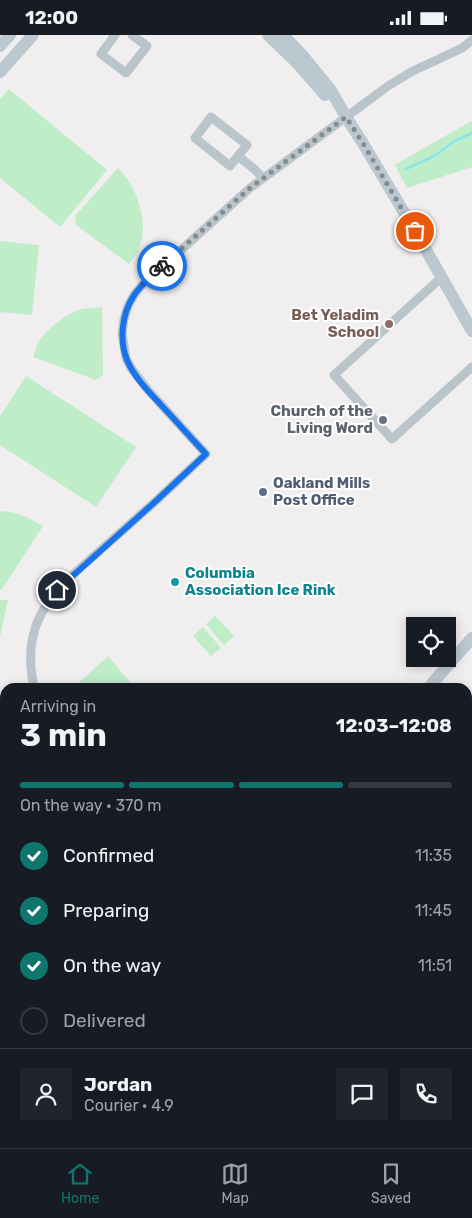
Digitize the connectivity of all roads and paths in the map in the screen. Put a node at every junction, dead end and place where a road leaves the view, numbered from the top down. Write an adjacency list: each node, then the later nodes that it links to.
1 (10, 35): 8 (street)
2 (33, 35): 9 (street)
3 (116, 35): 4 (street)
4 (132, 35)
5 (268, 35): 10 (street)
6 (283, 35): 10 (street)
7 (472, 40): 10 (street)
8 (0, 46)
9 (0, 72)
10 (346, 117): 12 (street); 13 (street)
11 (238, 156): 11 (street); 12 (street)
12 (262, 178): 18 (street)
13 (442, 277): 14 (street); 15 (street)
14 (472, 331)
15 (472, 367)
16 (472, 639): 19 (street)
17 (472, 649): 20 (street)
18 (33, 683)
19 (433, 683)
20 (442, 683)

